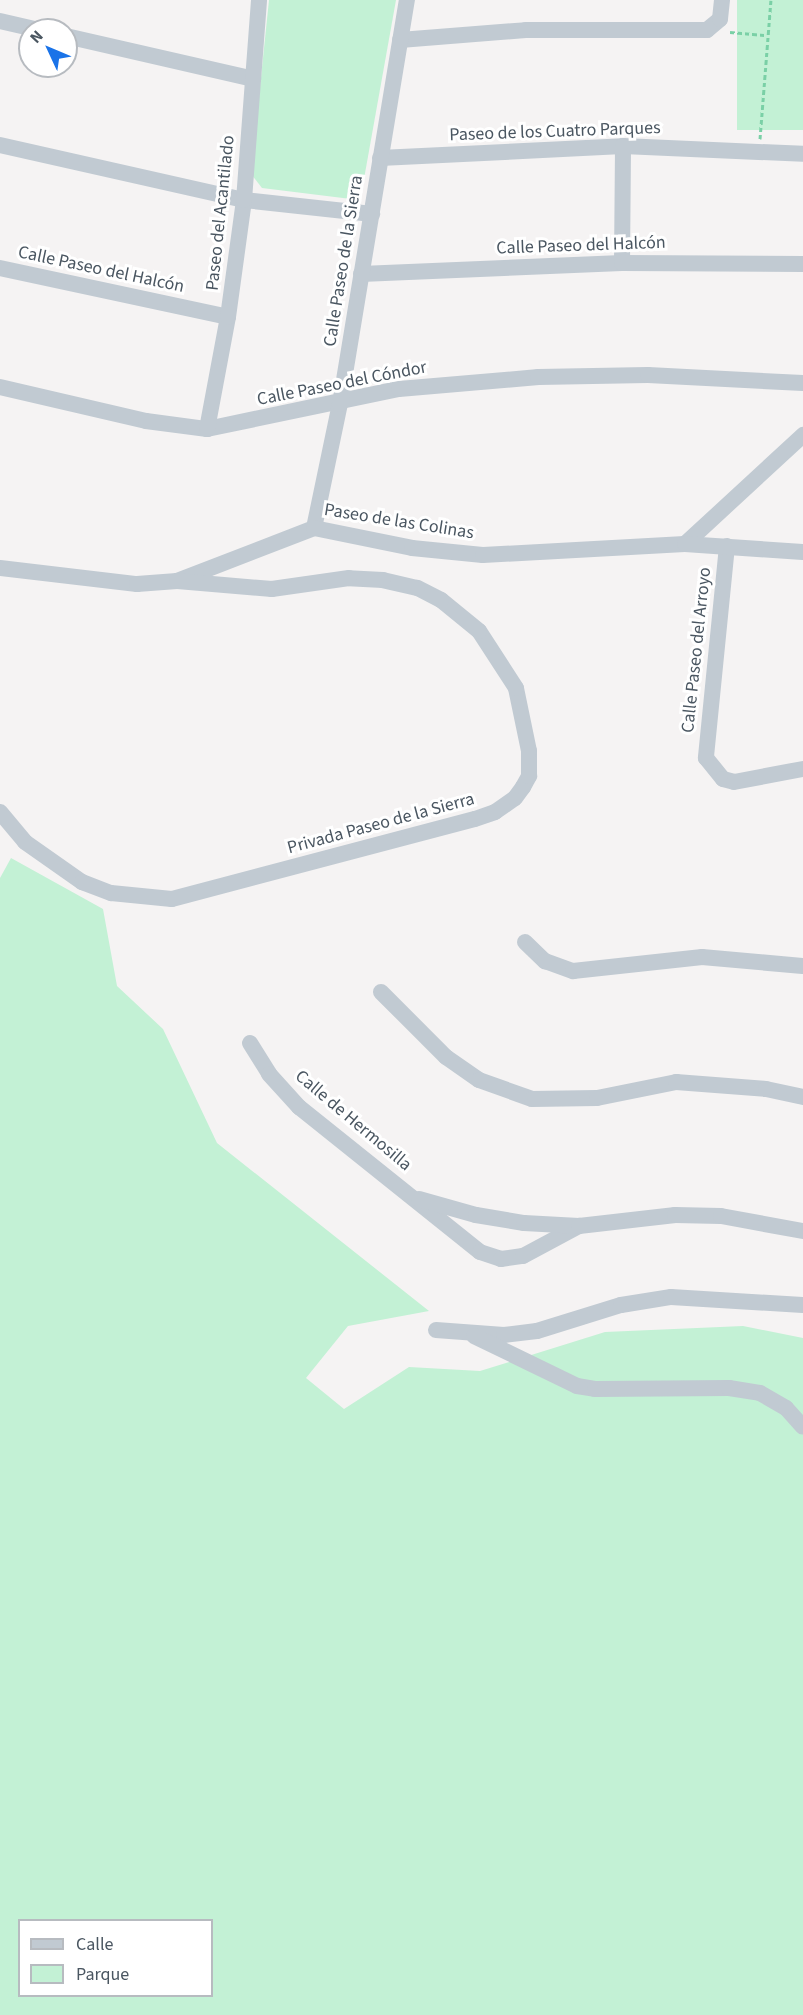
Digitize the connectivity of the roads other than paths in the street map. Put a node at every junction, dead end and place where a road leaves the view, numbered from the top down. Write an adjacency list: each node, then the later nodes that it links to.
1 (259, 0): 8 (street, Paseo del Acantilado)
2 (407, 0): 7 (street, Calle Paseo de la Sierra)
3 (722, 0): 7 (street)
4 (0, 21): 5 (street)
5 (18, 25)
6 (78, 39): 8 (street)
7 (400, 40): 12 (street, Calle Paseo de la Sierra)
8 (253, 79): 13 (street, Paseo del Acantilado)
9 (0, 145): 13 (street)
10 (623, 146): 11 (street, Paseo de los Cuatro Parques); 12 (street, Paseo de los Cuatro Parques); 15 (street)
11 (803, 154)
12 (380, 158): 14 (street, Calle Paseo de la Sierra)
13 (244, 200): 14 (street); 19 (street, Paseo del Acantilado)
14 (372, 214): 18 (street, Calle Paseo de la Sierra)
15 (622, 263): 16 (street, Calle Paseo del Halcón); 18 (street, Calle Paseo del Halcón)
16 (803, 264)
17 (0, 268): 19 (street, Calle Paseo del Halcón)
18 (361, 274): 22 (street, Calle Paseo de la Sierra)
19 (228, 317): 23 (street, Paseo del Acantilado)
20 (803, 383): 22 (street, Calle Paseo del Cóndor)
21 (0, 387): 23 (street, Calle Paseo del Cóndor)
22 (340, 404): 23 (street, Calle Paseo del Cóndor); 25 (street, Calle Paseo de la Sierra)
23 (207, 429)
24 (803, 435): 26 (street, Calle Paseo del Arroyo)
25 (314, 528): 26 (street, Paseo de las Colinas); 30 (street, Paseo de las Colinas)
26 (685, 544): 27 (street, Paseo de las Colinas)
27 (728, 546): 28 (street, Paseo de las Colinas); 31 (street, Calle Paseo del Arroyo)
28 (803, 552)
29 (0, 568): 30 (street, Paseo de las Colinas)
30 (177, 581): 32 (street, Privada Paseo de la Sierra)
31 (803, 769)
32 (0, 812)
33 (525, 942): 34 (street)
34 (803, 966)
35 (381, 992): 37 (street)
36 (249, 1043): 38 (street, Calle de Hermosilla)
37 (803, 1097)
38 (415, 1197): 39 (street, Calle de Hermosilla); 39 (street, Calle de Hermosilla)
39 (579, 1226): 40 (street)
40 (803, 1231)
41 (803, 1305): 43 (street)
42 (436, 1330): 43 (street)
43 (465, 1332): 44 (street)
44 (803, 1427)

